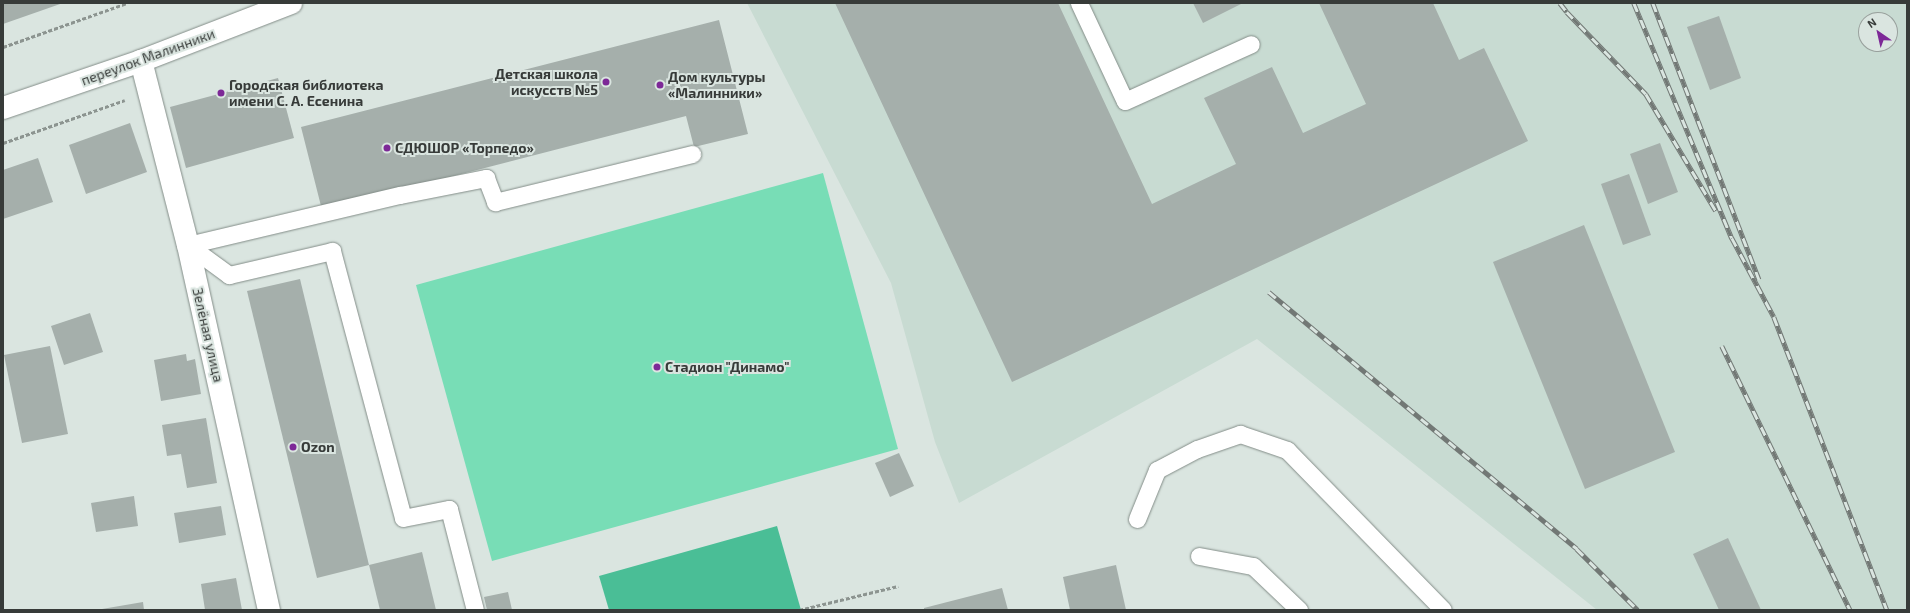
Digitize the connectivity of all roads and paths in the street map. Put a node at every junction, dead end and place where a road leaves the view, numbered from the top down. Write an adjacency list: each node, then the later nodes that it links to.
1 (127, 3): 5 (path)
2 (291, 3): 6 (street, переулок Малинники)
3 (1079, 3): 4 (lane)
4 (1251, 44)
5 (3, 47)
6 (141, 61): 7 (street, Зелёная улица); 8 (street, переулок Малинники)
7 (148, 93): 9 (path); 11 (street, Зелёная улица)
8 (3, 108)
9 (3, 143)
10 (692, 154): 11 (lane)
11 (188, 245): 15 (street, Зелёная улица); 16 (lane)
12 (1137, 519): 19 (lane)
13 (1198, 556): 18 (lane)
14 (898, 586): 17 (path)
15 (269, 610)
16 (475, 610)
17 (800, 610)
18 (1299, 610)
19 (1443, 610)

